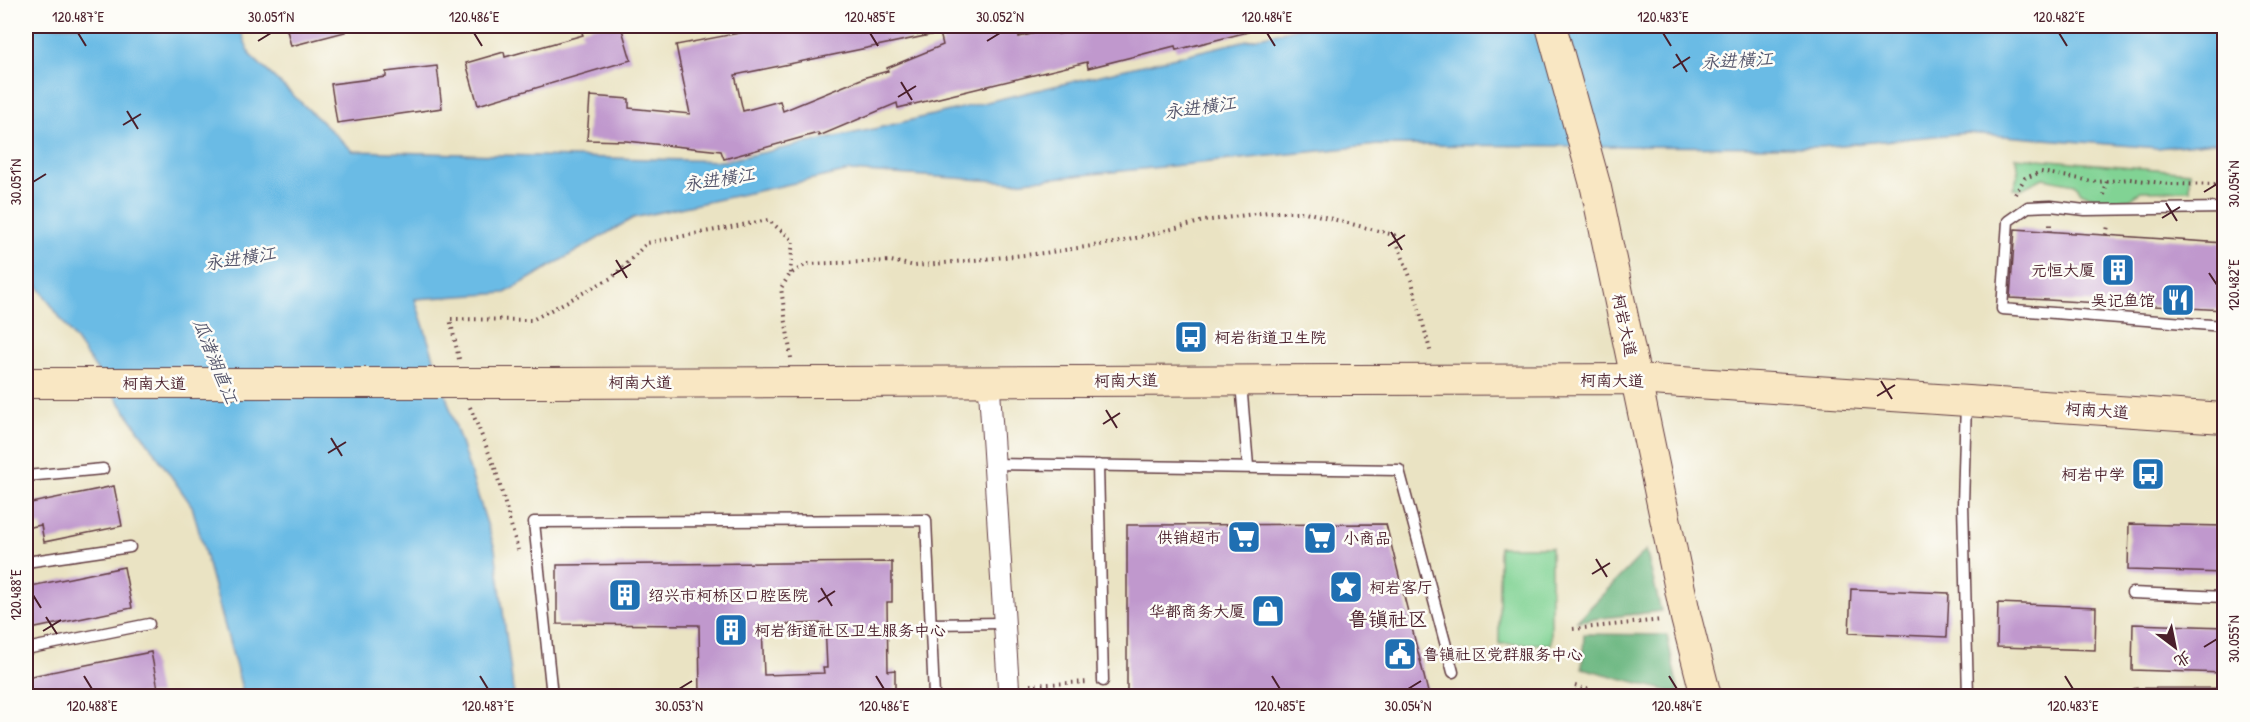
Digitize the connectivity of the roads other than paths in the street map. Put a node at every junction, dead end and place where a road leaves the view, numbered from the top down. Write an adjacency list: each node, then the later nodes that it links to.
1 (1551, 26): 5 (main road, 柯岩大道)
2 (2224, 208): 3 (lane)
3 (2224, 326)
4 (1241, 379): 5 (main road, 柯南大道); 6 (main road, 柯南大道); 12 (lane)
5 (1636, 379): 8 (main road, 柯南大道); 30 (main road, 柯岩大道)
6 (989, 382): 7 (main road, 柯南大道, bridge); 10 (street)
7 (26, 383)
8 (1966, 401): 9 (main road, 柯南大道); 31 (lane)
9 (2224, 418)
10 (993, 464): 11 (lane); 19 (street)
11 (1098, 465): 12 (lane); 24 (lane)
12 (1248, 466): 23 (lane)
13 (103, 469): 14 (lane)
14 (26, 476)
15 (130, 547): 16 (lane)
16 (26, 562)
17 (2132, 593): 18 (lane)
18 (2224, 597)
19 (1003, 622): 21 (lane); 25 (street)
20 (149, 624): 22 (lane)
21 (931, 624): 28 (lane); 29 (lane)
22 (26, 649)
23 (1453, 672)
24 (1103, 681)
25 (1009, 691)
26 (2136, 694): 27 (lane)
27 (2224, 694)
28 (552, 696)
29 (934, 696)
30 (1706, 696)
31 (1968, 696)

